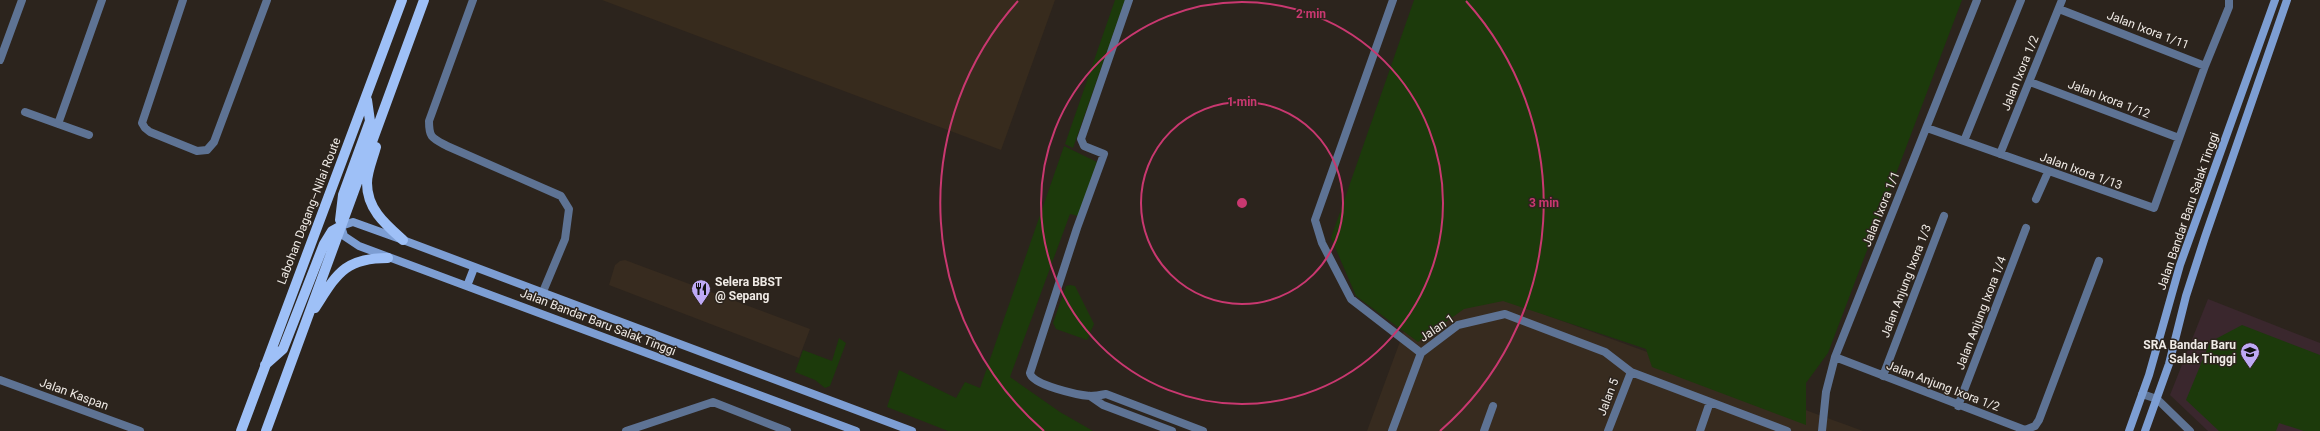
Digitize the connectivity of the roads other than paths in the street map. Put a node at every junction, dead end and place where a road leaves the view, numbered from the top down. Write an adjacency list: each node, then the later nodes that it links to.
1 (22, 0): 17 (street)
2 (102, 0): 23 (street)
3 (183, 0): 4 (street)
4 (267, 0)
5 (402, 0): 20 (main road, Labohan Dagang–Nilai Route)
6 (424, 0): 21 (main road)
7 (473, 0): 39 (street)
8 (1130, 0): 48 (street)
9 (1393, 0): 41 (street)
10 (1977, 0): 24 (street, Jalan Ixora 1/1)
11 (2021, 0): 27 (street)
12 (2062, 0): 16 (street, Jalan Ixora 1/2)
13 (2229, 0): 18 (street)
14 (2275, 0): 47 (main road, Jalan Bandar Baru Salak Tinggi)
15 (2287, 0): 49 (main road, Jalan Bandar Baru Salak Tinggi)
16 (2059, 9): 18 (street, Jalan Ixora 1/11); 19 (street, Jalan Ixora 1/2)
17 (0, 60)
18 (2205, 66): 26 (street)
19 (2030, 82): 26 (street, Jalan Ixora 1/12); 28 (street, Jalan Ixora 1/2)
20 (366, 98): 32 (main road); 43 (main road, Labohan Dagang–Nilai Route)
21 (383, 111): 32 (main road); 34 (main road)
22 (25, 112): 23 (street)
23 (58, 124): 25 (street)
24 (1927, 128): 27 (street, Jalan Ixora 1/13); 42 (street, Jalan Ixora 1/1)
25 (89, 135)
26 (2179, 138): 29 (street, Jalan Ixora 1/13)
27 (1964, 141): 28 (street, Jalan Ixora 1/13)
28 (2000, 154): 29 (street, Jalan Ixora 1/13)
29 (2048, 172): 30 (street)
30 (2036, 199)
31 (1944, 216): 45 (street, Jalan Anjung Ixora 1/3)
32 (340, 226): 34 (main road); 35 (main road, Jalan Bandar Baru Salak Tinggi); 40 (main road); 43 (main road)
33 (2026, 228): 52 (street, Jalan Anjung Ixora 1/4)
34 (403, 240): 37 (main road)
35 (388, 258): 38 (main road, Jalan Bandar Baru Salak Tinggi); 40 (main road)
36 (2099, 261): 52 (street, Jalan Anjung Ixora 1/2)
37 (474, 268): 38 (main road); 39 (main road)
38 (467, 286): 58 (main road, Jalan Bandar Baru Salak Tinggi)
39 (542, 294): 59 (main road)
40 (294, 353): 55 (main road)
41 (1421, 353): 44 (street, Jalan 1); 62 (street, Jalan 1)
42 (1835, 357): 45 (street, Jalan Anjung Ixora 1/2); 67 (street, Jalan Ixora 1/1)
43 (264, 367): 54 (main road, Labohan Dagang–Nilai Route)
44 (1631, 372): 50 (street); 64 (street, Jalan 5)
45 (1883, 376): 52 (street, Jalan Anjung Ixora 1/2)
46 (0, 380): 53 (street, Jalan Kaspan)
47 (2142, 394): 49 (street); 68 (main road, Jalan Bandar Baru Salak Tinggi)
48 (1090, 396): 60 (street); 61 (street)
49 (2157, 399): 69 (main road, Jalan Bandar Baru Salak Tinggi); 70 (street)
50 (1710, 402): 65 (street); 66 (street)
51 (1493, 406): 63 (street)
52 (1958, 406)
53 (140, 431)
54 (241, 431)
55 (266, 431)
56 (626, 431): 57 (street)
57 (787, 431)
58 (856, 431)
59 (912, 431)
60 (1172, 431)
61 (1203, 431)
62 (1392, 431)
63 (1484, 431)
64 (1608, 431)
65 (1700, 431)
66 (1787, 431)
67 (1822, 431)
68 (2129, 431)
69 (2145, 431)
70 (2190, 431)

